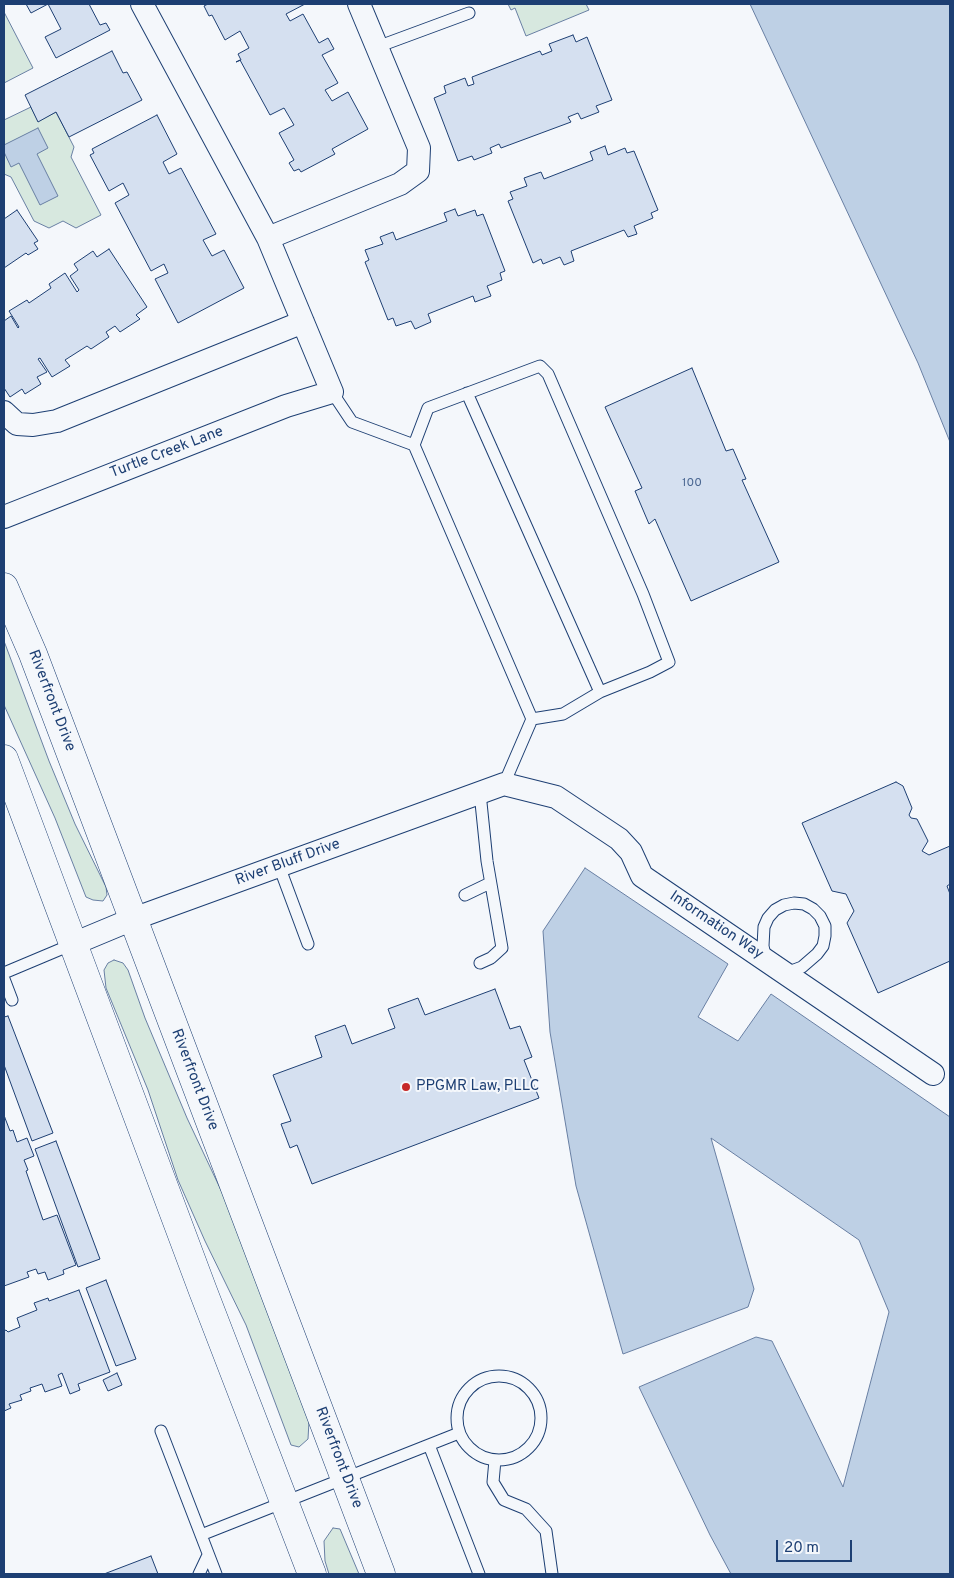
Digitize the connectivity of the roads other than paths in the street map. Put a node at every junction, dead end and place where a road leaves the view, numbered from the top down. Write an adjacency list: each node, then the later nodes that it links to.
1 (142, 4): 5 (street)
2 (359, 4): 4 (street)
3 (469, 13): 4 (lane)
4 (377, 47): 5 (street)
5 (268, 238): 6 (street)
6 (303, 322): 7 (street); 9 (street)
7 (332, 392): 10 (lane); 11 (street, Turtle Creek Lane)
8 (467, 393): 10 (lane); 13 (lane); 13 (lane)
9 (4, 412)
10 (414, 445): 14 (lane)
11 (4, 517)
12 (4, 587): 21 (street, Riverfront Drive)
13 (600, 692): 14 (lane)
14 (532, 719): 16 (lane)
15 (4, 759): 22 (street)
16 (504, 784): 17 (street, River Bluff Drive); 24 (street, Information Way)
17 (480, 793): 18 (street, River Bluff Drive); 19 (lane)
18 (279, 866): 21 (street, River Bluff Drive); 23 (lane)
19 (490, 883): 20 (lane); 25 (lane)
20 (465, 895)
21 (133, 919): 22 (street, River Bluff Drive); 35 (street, Riverfront Drive)
22 (73, 944): 26 (lane); 36 (street)
23 (308, 944)
24 (766, 960): 27 (street, Information Way); 27 (lane)
25 (480, 963)
26 (4, 973)
27 (786, 973): 30 (street, Information Way)
28 (4, 979): 29 (lane)
29 (12, 1000)
30 (933, 1074)
31 (162, 1431): 37 (lane)
32 (459, 1433): 33 (lane); 34 (lane); 34 (lane)
33 (429, 1445): 35 (lane); 43 (lane)
34 (495, 1460): 44 (lane)
35 (346, 1477): 36 (lane); 42 (street, Riverfront Drive)
36 (284, 1502): 37 (lane); 41 (street)
37 (201, 1535): 38 (lane)
38 (208, 1555): 39 (lane); 40 (lane)
39 (199, 1574)
40 (216, 1574)
41 (312, 1574)
42 (381, 1574)
43 (479, 1574)
44 (552, 1574)

